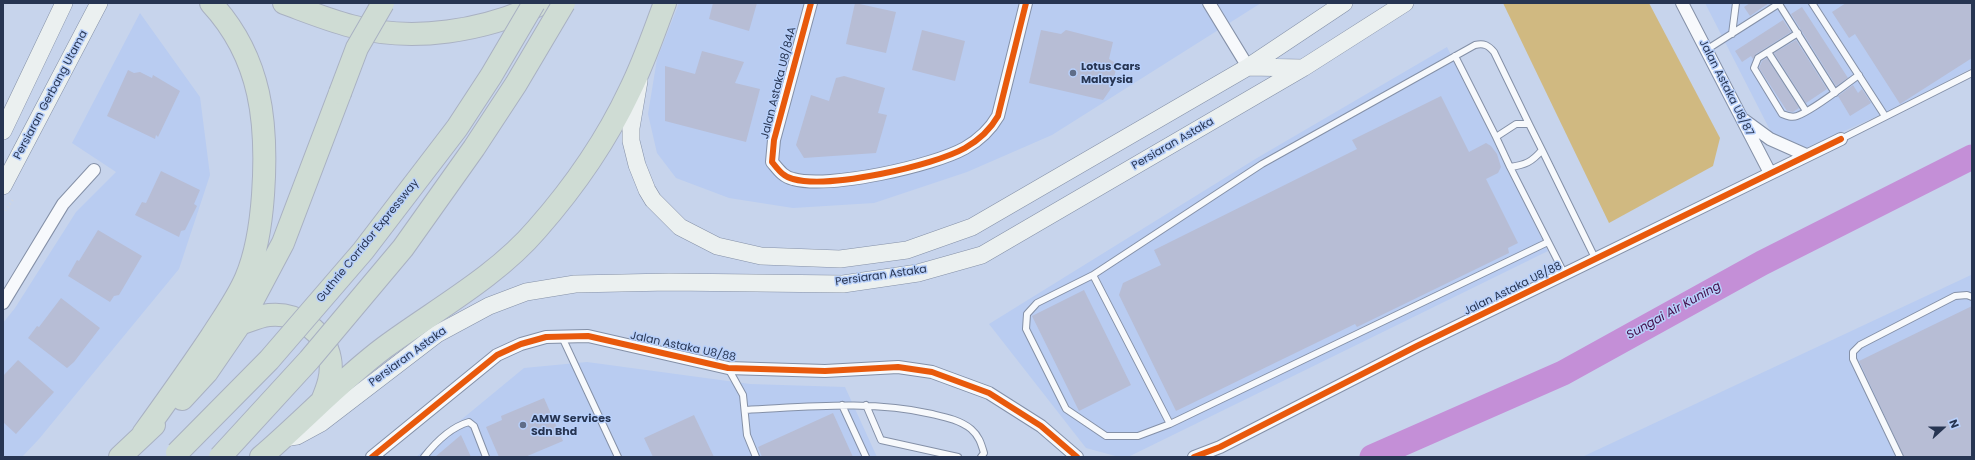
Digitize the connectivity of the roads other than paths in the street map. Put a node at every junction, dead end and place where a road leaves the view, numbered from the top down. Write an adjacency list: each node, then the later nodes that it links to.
1 (64, 3): 34 (main road)
2 (211, 3): 57 (highway)
3 (284, 3): 6 (highway)
4 (383, 3): 49 (highway, bridge)
5 (534, 3): 59 (highway, Guthrie Corridor Expressway, bridge)
6 (542, 3)
7 (564, 3): 61 (highway, bridge)
8 (665, 3): 24 (highway)
9 (811, 3): 10 (street, Jalan Astaka U8/84A)
10 (1026, 3)
11 (1209, 3): 25 (street)
12 (1344, 3): 25 (main road, Persiaran Astaka)
13 (1404, 3): 26 (main road, Persiaran Astaka)
14 (1682, 3): 21 (street, Jalan Astaka U8/87)
15 (1736, 3): 20 (lane)
16 (1780, 3): 19 (lane); 20 (lane)
17 (1812, 3): 28 (lane)
18 (97, 7): 42 (main road, Persiaran Gerbang Utama)
19 (1798, 33): 22 (lane); 29 (lane)
20 (1732, 34): 21 (lane)
21 (1706, 50): 32 (street, Jalan Astaka U8/87)
22 (1768, 52): 30 (lane); 30 (lane)
23 (1455, 56): 33 (lane); 35 (lane); 45 (lane)
24 (642, 63): 25 (main road, Persiaran Astaka); 52 (highway)
25 (1248, 67): 26 (main road)
26 (1303, 68): 58 (main road, Persiaran Astaka)
27 (1972, 73): 31 (lane)
28 (1859, 75): 29 (lane); 31 (lane)
29 (1835, 93): 30 (lane)
30 (1806, 111)
31 (1885, 116): 36 (lane)
32 (1741, 118): 38 (street); 41 (street, Jalan Astaka U8/87)
33 (1529, 124): 35 (lane); 37 (lane)
34 (3, 131)
35 (1496, 137): 39 (lane)
36 (1841, 138): 38 (street, Jalan Astaka U8/88)
37 (1542, 150): 39 (lane); 44 (lane)
38 (1806, 155): 41 (street, Jalan Astaka U8/88)
39 (1510, 167): 43 (lane)
40 (94, 170): 48 (street)
41 (1770, 172): 44 (street, Jalan Astaka U8/88)
42 (3, 186)
43 (1548, 242): 46 (lane); 56 (lane)
44 (1596, 260): 46 (street, Jalan Astaka U8/88)
45 (1093, 275): 56 (lane); 56 (lane)
46 (1564, 275): 72 (street, Jalan Astaka U8/88)
47 (1972, 297): 73 (lane)
48 (3, 303)
49 (240, 324): 52 (highway); 57 (highway)
50 (562, 337): 51 (street, Jalan Astaka U8/88); 63 (street, Jalan Astaka U8/88); 66 (lane)
51 (728, 368): 55 (lane); 71 (street, Jalan Astaka U8/88)
52 (322, 401): 58 (highway)
53 (842, 405): 54 (lane); 55 (lane); 68 (lane)
54 (866, 405): 69 (lane); 70 (lane)
55 (746, 410): 67 (lane)
56 (1170, 424)
57 (143, 434): 60 (highway)
58 (283, 438): 62 (highway)
59 (175, 455)
60 (120, 457)
61 (220, 457)
62 (261, 457)
63 (372, 457)
64 (424, 457): 65 (lane)
65 (486, 457)
66 (618, 457)
67 (756, 457)
68 (866, 457)
69 (958, 457)
70 (981, 457)
71 (1077, 457)
72 (1194, 457)
73 (1900, 457)

